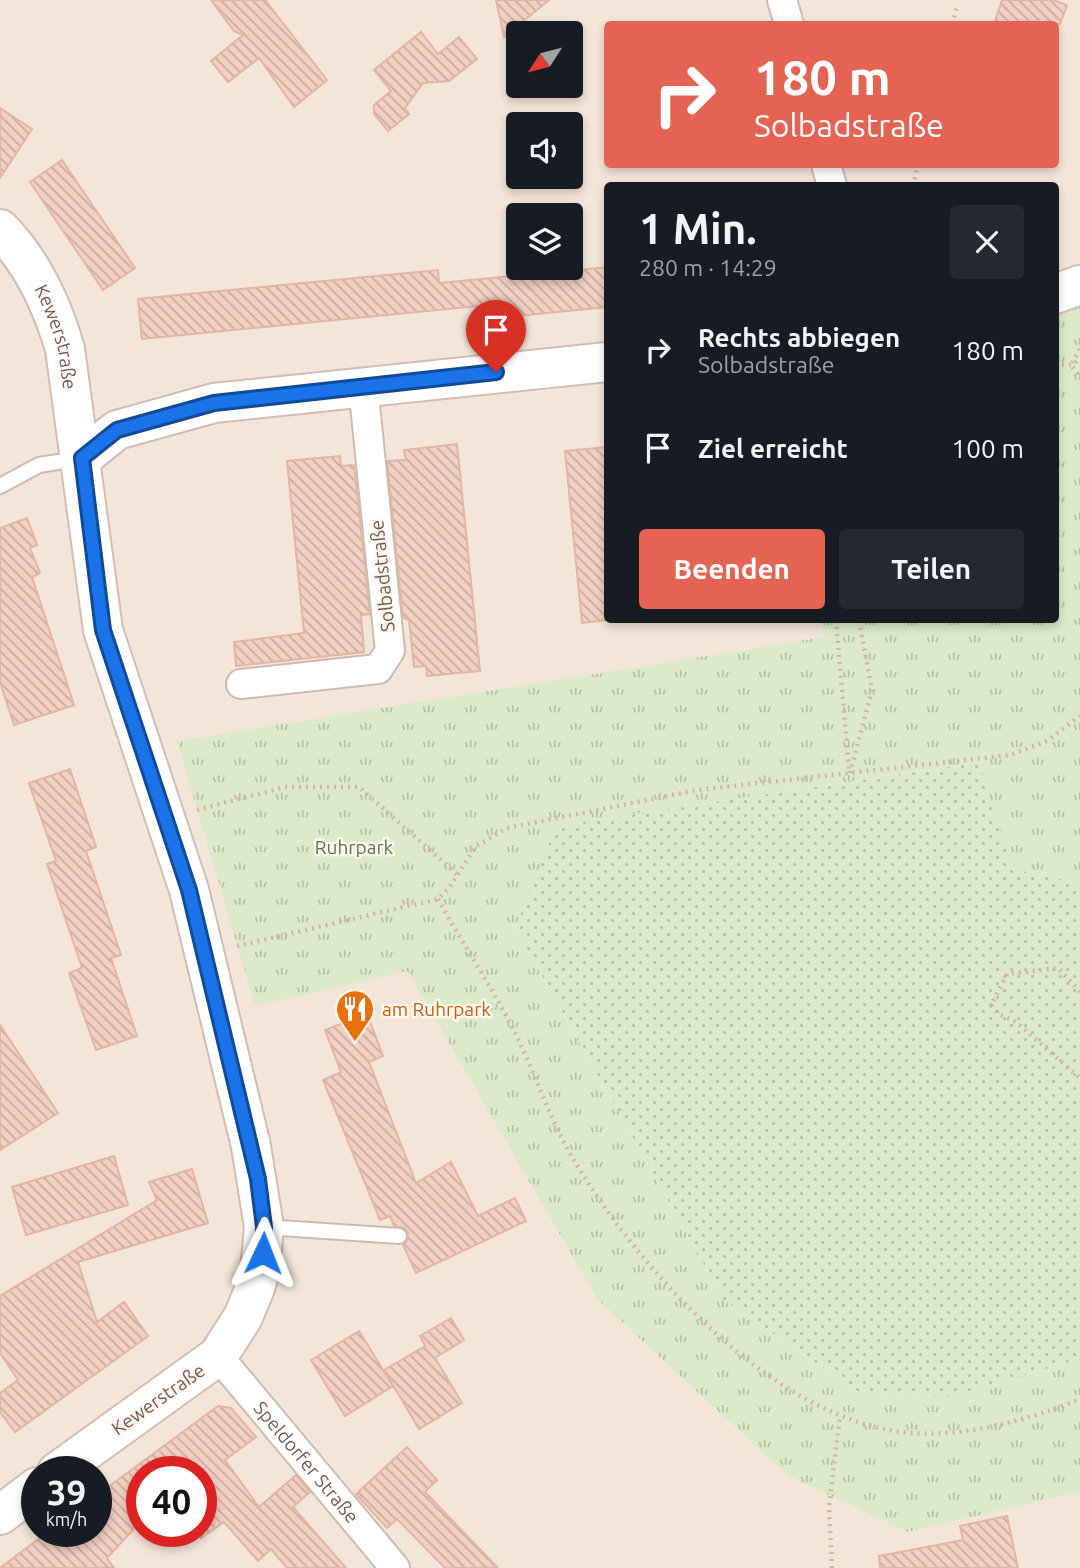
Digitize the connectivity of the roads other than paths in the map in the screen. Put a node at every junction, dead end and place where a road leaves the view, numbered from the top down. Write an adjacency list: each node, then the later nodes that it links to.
1 (782, 0): 2 (street)
2 (788, 21)
3 (0, 229): 8 (street, Kewerstraße)
4 (1080, 285): 5 (street)
5 (1059, 293)
6 (604, 362): 7 (street)
7 (363, 385): 8 (street); 10 (street, Solbadstraße)
8 (82, 458): 9 (lane); 11 (street, Kewerstraße)
9 (0, 486)
10 (241, 684)
11 (264, 1227): 12 (lane); 13 (street, Kewerstraße)
12 (399, 1237)
13 (218, 1356): 14 (street, Kewerstraße); 17 (street, Speldorfer Straße)
14 (79, 1456)
15 (21, 1499): 16 (street)
16 (0, 1515)
17 (395, 1568)

